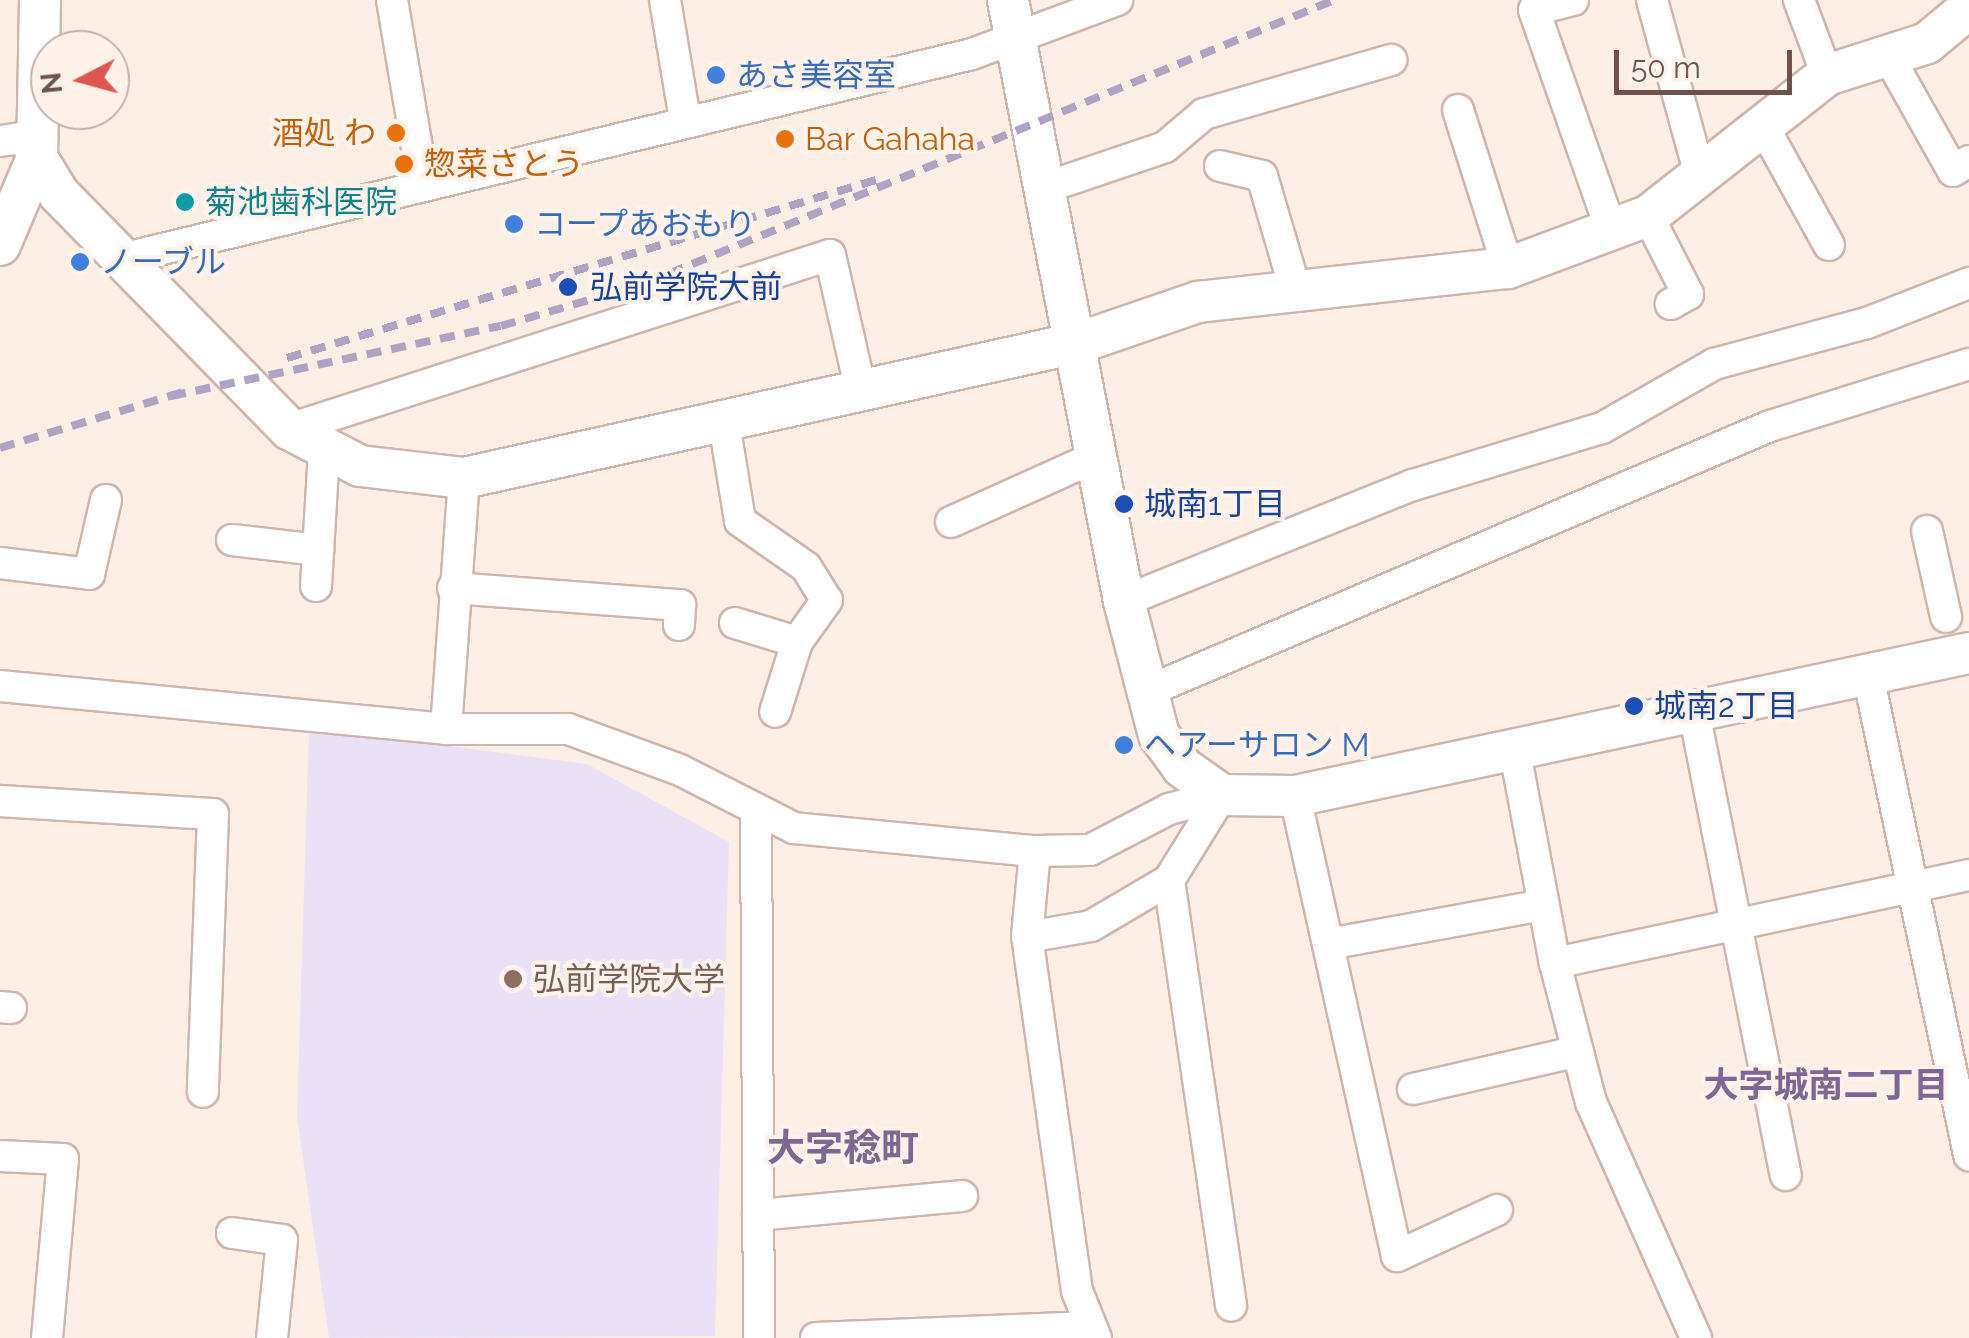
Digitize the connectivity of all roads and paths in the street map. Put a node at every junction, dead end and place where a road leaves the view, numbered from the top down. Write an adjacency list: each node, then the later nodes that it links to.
1 (40, 0): 18 (street)
2 (392, 0): 22 (street)
3 (665, 0): 15 (street)
4 (1008, 0): 10 (street)
5 (1117, 0): 10 (street)
6 (1573, 0): 25 (street)
7 (1652, 0): 21 (street)
8 (1800, 0): 13 (street)
9 (1963, 7): 11 (street)
10 (1017, 40): 15 (street); 23 (street)
11 (1887, 54): 13 (street); 19 (street)
12 (1391, 60): 23 (street)
13 (1826, 76): 16 (street)
14 (1458, 110): 29 (street)
15 (685, 119): 22 (street)
16 (1763, 126): 21 (street); 27 (street)
17 (0, 141): 18 (street)
18 (37, 158): 26 (street); 28 (street)
19 (1969, 161)
20 (1220, 166): 31 (street)
21 (1701, 179): 24 (street)
22 (424, 184): 28 (street)
23 (1050, 186): 33 (street)
24 (1648, 216): 25 (street); 32 (street)
25 (1612, 234): 29 (street)
26 (0, 245)
27 (1829, 245)
28 (125, 258): 37 (street)
29 (1508, 268): 31 (street)
30 (1969, 282): 49 (street)
31 (1294, 289): 33 (street)
32 (1671, 304)
33 (1081, 342): 35 (street); 39 (street)
34 (1969, 364): 58 (street)
35 (861, 392): 36 (street); 37 (street)
36 (724, 423): 40 (street); 53 (street)
37 (289, 429): 38 (street)
38 (324, 453): 40 (street); 45 (street)
39 (1100, 455): 42 (street); 49 (street)
40 (464, 478): 48 (street)
41 (106, 500): 46 (street)
42 (951, 522)
43 (1927, 531): 50 (street)
44 (232, 540): 45 (street)
45 (318, 550): 47 (street)
46 (0, 563)
47 (316, 586)
48 (453, 588): 52 (street); 61 (street)
49 (1124, 602): 58 (street)
50 (1957, 611): 55 (street)
51 (735, 623): 53 (street)
52 (680, 625)
53 (797, 642): 59 (street)
54 (1969, 652): 55 (street)
55 (1928, 658): 56 (street)
56 (1868, 675): 60 (street); 70 (street)
57 (0, 686): 61 (street)
58 (1148, 691): 63 (street)
59 (775, 712)
60 (1694, 712): 62 (street); 72 (street)
61 (446, 729): 66 (street)
62 (1514, 747): 64 (street); 71 (street)
63 (1222, 795): 64 (street); 67 (street); 69 (street)
64 (1295, 796): 74 (street)
65 (0, 801): 78 (street)
66 (756, 813): 67 (street); 84 (street)
67 (1035, 852): 73 (street)
68 (1969, 875): 70 (street)
69 (1169, 880): 73 (street); 86 (street)
70 (1915, 887): 72 (street); 79 (street)
71 (1543, 904): 74 (street); 75 (street)
72 (1736, 925): 75 (street); 81 (street)
73 (1027, 937): 87 (street)
74 (1328, 944): 83 (street)
75 (1554, 962): 76 (street)
76 (1575, 1052): 77 (street); 92 (street)
77 (1413, 1089)
78 (203, 1092)
79 (1969, 1155)
80 (0, 1156): 88 (street)
81 (1786, 1174)
82 (962, 1196): 84 (street)
83 (1497, 1210)
84 (758, 1215): 90 (street)
85 (232, 1233): 89 (street)
86 (1230, 1306)
87 (1094, 1332): 91 (street)
88 (46, 1338)
89 (272, 1338)
90 (759, 1338)
91 (816, 1338)
92 (1696, 1338)

